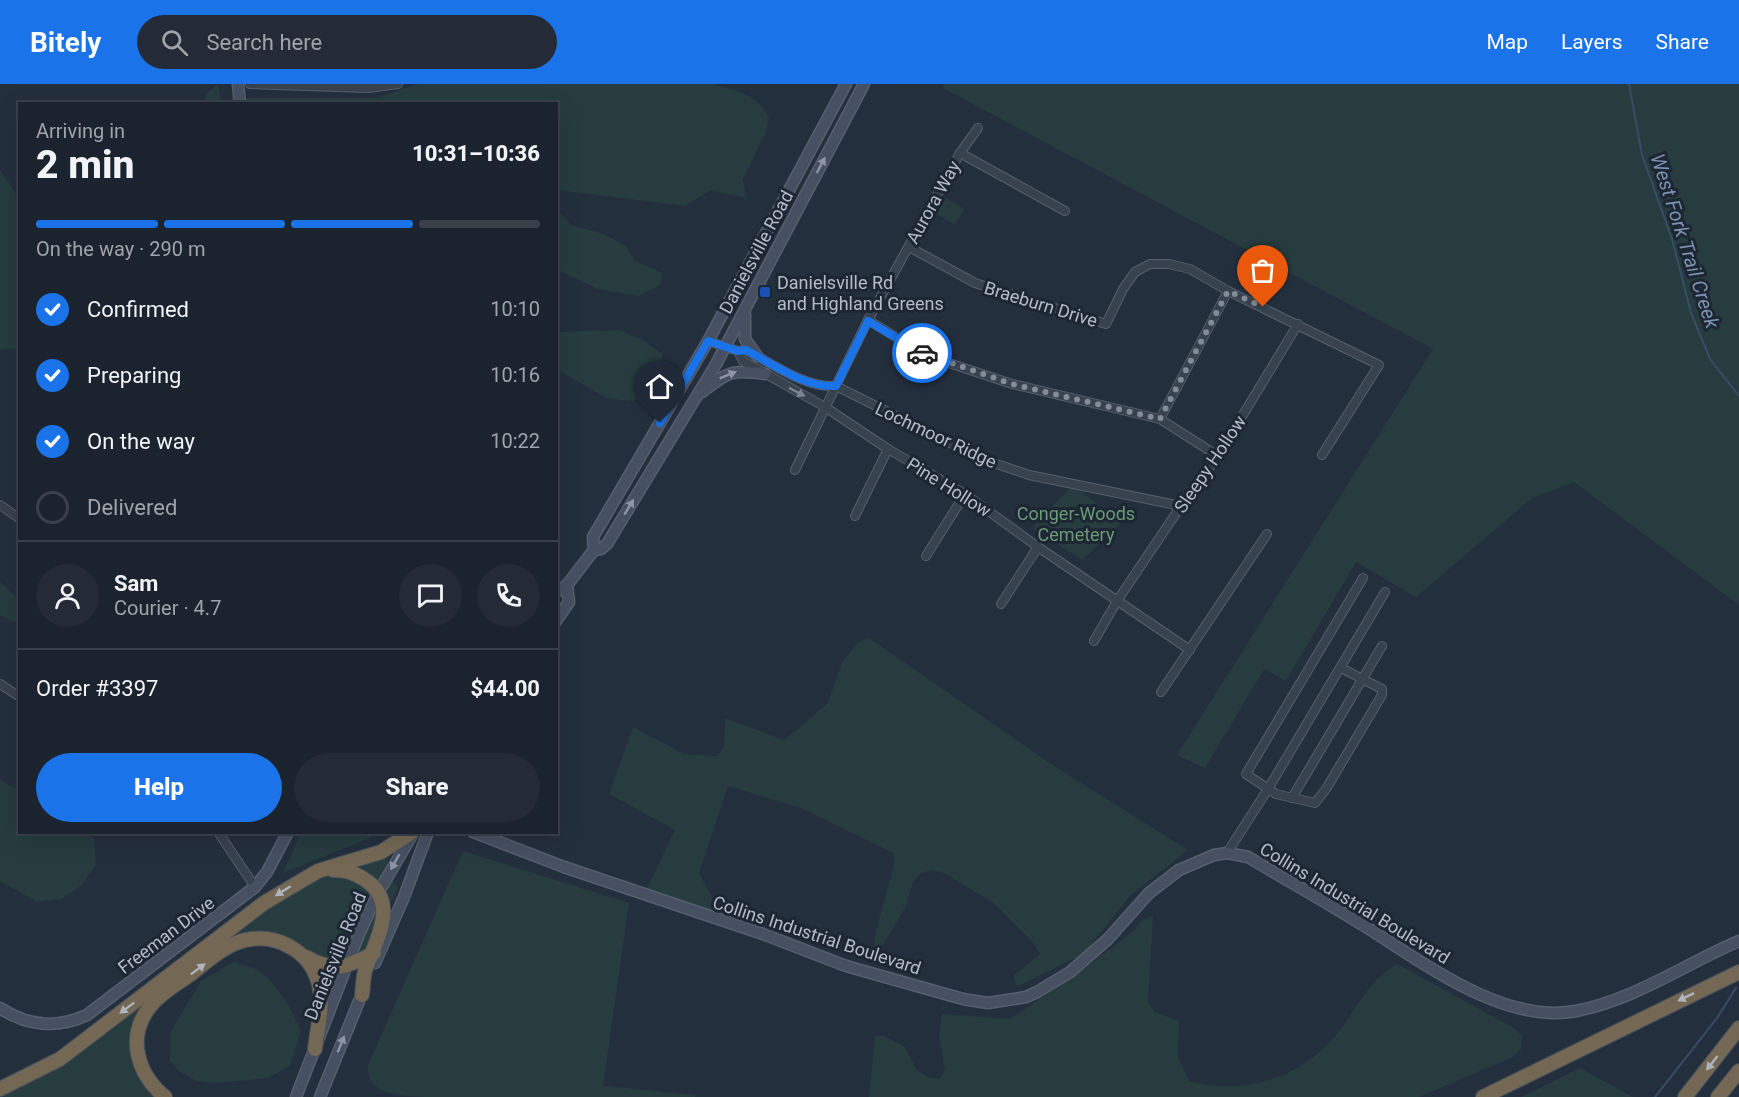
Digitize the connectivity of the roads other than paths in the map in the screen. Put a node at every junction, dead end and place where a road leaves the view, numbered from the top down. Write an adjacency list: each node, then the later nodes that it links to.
1 (238, 84): 6 (main road)
2 (250, 84): 3 (street)
3 (398, 84)
4 (846, 84): 15 (main road, Danielsville Road)
5 (864, 84): 12 (main road, Danielsville Road, one-way to 5)
6 (240, 102)
7 (978, 128): 8 (street, Aurora Way)
8 (960, 153): 9 (street); 10 (street, Aurora Way)
9 (1065, 211)
10 (909, 247): 11 (street, Braeburn Drive); 13 (street, Aurora Way)
11 (1228, 291): 14 (street, Braeburn Drive); 23 (street)
12 (745, 309): 16 (main road, Danielsville Road); 18 (main road)
13 (868, 321): 20 (street, Aurora Way); 23 (street)
14 (1298, 324): 25 (street, Braeburn Drive); 26 (street, Sleepy Hollow)
15 (708, 341): 16 (street); 35 (main road, Danielsville Road)
16 (725, 347): 17 (street); 21 (main road, Danielsville Road)
17 (738, 351): 18 (street); 19 (street, Pine Hollow)
18 (757, 356): 20 (street)
19 (765, 374): 21 (main road, one-way to 19); 22 (street, Pine Hollow, one-way to 22)
20 (836, 386): 22 (street, Aurora Way); 30 (street, Lochmoor Ridge)
21 (696, 396): 35 (main road, Danielsville Road, one-way to 21)
22 (825, 407): 24 (street, Pine Hollow); 27 (street)
23 (1160, 419): 26 (street)
24 (888, 449): 28 (street, Pine Hollow); 31 (street, Pine Hollow)
25 (1322, 455)
26 (1218, 456): 30 (street, Sleepy Hollow)
27 (795, 470)
28 (965, 494): 34 (street, Pine Hollow); 36 (street)
29 (0, 504): 32 (street)
30 (1181, 506): 41 (street, Sleepy Hollow)
31 (855, 516)
32 (18, 518)
33 (1267, 534): 46 (street)
34 (1038, 547): 41 (street, Pine Hollow); 42 (street)
35 (594, 550): 38 (main road, Danielsville Road)
36 (926, 556)
37 (1362, 578): 52 (street)
38 (567, 585): 39 (main road, Danielsville Road); 43 (main road, Danielsville Road)
39 (558, 591)
40 (1385, 592): 47 (street)
41 (1118, 601): 44 (street); 46 (street, Pine Hollow)
42 (1001, 604)
43 (558, 618)
44 (1094, 641)
45 (1382, 646): 48 (street)
46 (1190, 650): 50 (street)
47 (1341, 668): 48 (street); 52 (street)
48 (1362, 678): 53 (street); 53 (street)
49 (0, 684): 51 (street)
50 (1161, 692)
51 (18, 696)
52 (1268, 789): 53 (street); 60 (street)
53 (1292, 798)
54 (219, 834): 62 (street)
55 (287, 834): 62 (main road, Freeman Drive)
56 (410, 834): 61 (highway)
57 (412, 834): 63 (main road, Danielsville Road, one-way to 63)
58 (427, 834): 65 (main road)
59 (478, 834): 60 (main road, Collins Industrial Boulevard)
60 (1227, 853): 64 (main road, Collins Industrial Boulevard)
61 (318, 872): 63 (highway); 74 (highway, one-way to 74)
62 (255, 887): 70 (main road, Freeman Drive)
63 (378, 893): 65 (highway); 67 (main road, Danielsville Road)
64 (1739, 941)
65 (376, 953): 67 (highway); 69 (highway)
66 (302, 955): 67 (highway); 72 (highway); 77 (highway, one-way to 66)
67 (347, 966): 72 (main road, Danielsville Road)
68 (1739, 972): 78 (highway, one-way to 78)
69 (362, 995): 76 (main road, one-way to 69)
70 (0, 1008)
71 (1739, 1028): 79 (highway, one-way to 79)
72 (315, 1049): 75 (main road, Danielsville Road)
73 (1736, 1076): 80 (highway)
74 (0, 1089)
75 (298, 1092)
76 (322, 1093)
77 (165, 1097)
78 (1483, 1097)
79 (1685, 1097)
80 (1718, 1097)

